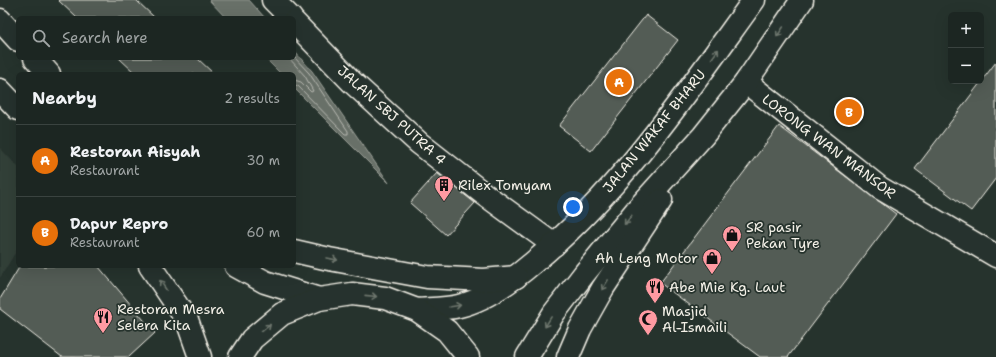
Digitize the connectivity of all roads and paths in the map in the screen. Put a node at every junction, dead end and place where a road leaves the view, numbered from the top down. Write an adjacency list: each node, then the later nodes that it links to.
1 (273, 0): 4 (main road)
2 (754, 0): 14 (main road, JALAN WAKAF BHARU, one-way to 2)
3 (802, 0): 10 (main road, one-way to 10)
4 (288, 16)
5 (0, 20): 7 (main road)
6 (296, 24): 14 (main road, JALAN SBJ PUTRA 4)
7 (16, 38)
8 (37, 60): 9 (main road)
9 (47, 72)
10 (746, 82): 13 (main road); 16 (main road, LORONG WAN MANSOR)
11 (0, 90): 12 (main road)
12 (16, 107)
13 (703, 136): 25 (main road, one-way to 25); 26 (main road, one-way to 26)
14 (554, 245): 19 (main road, JALAN WAKAF BHARU)
15 (296, 251): 19 (main road, one-way to 19)
16 (996, 256)
17 (151, 268): 22 (main road, one-way to 17)
18 (240, 268): 20 (main road)
19 (516, 277): 21 (main road, JALAN WAKAF BHARU, one-way to 19)
20 (319, 299): 21 (main road, one-way to 21); 23 (main road, one-way to 20)
21 (417, 310): 24 (main road)
22 (200, 357)
23 (240, 357)
24 (468, 357)
25 (527, 357)
26 (568, 357)

